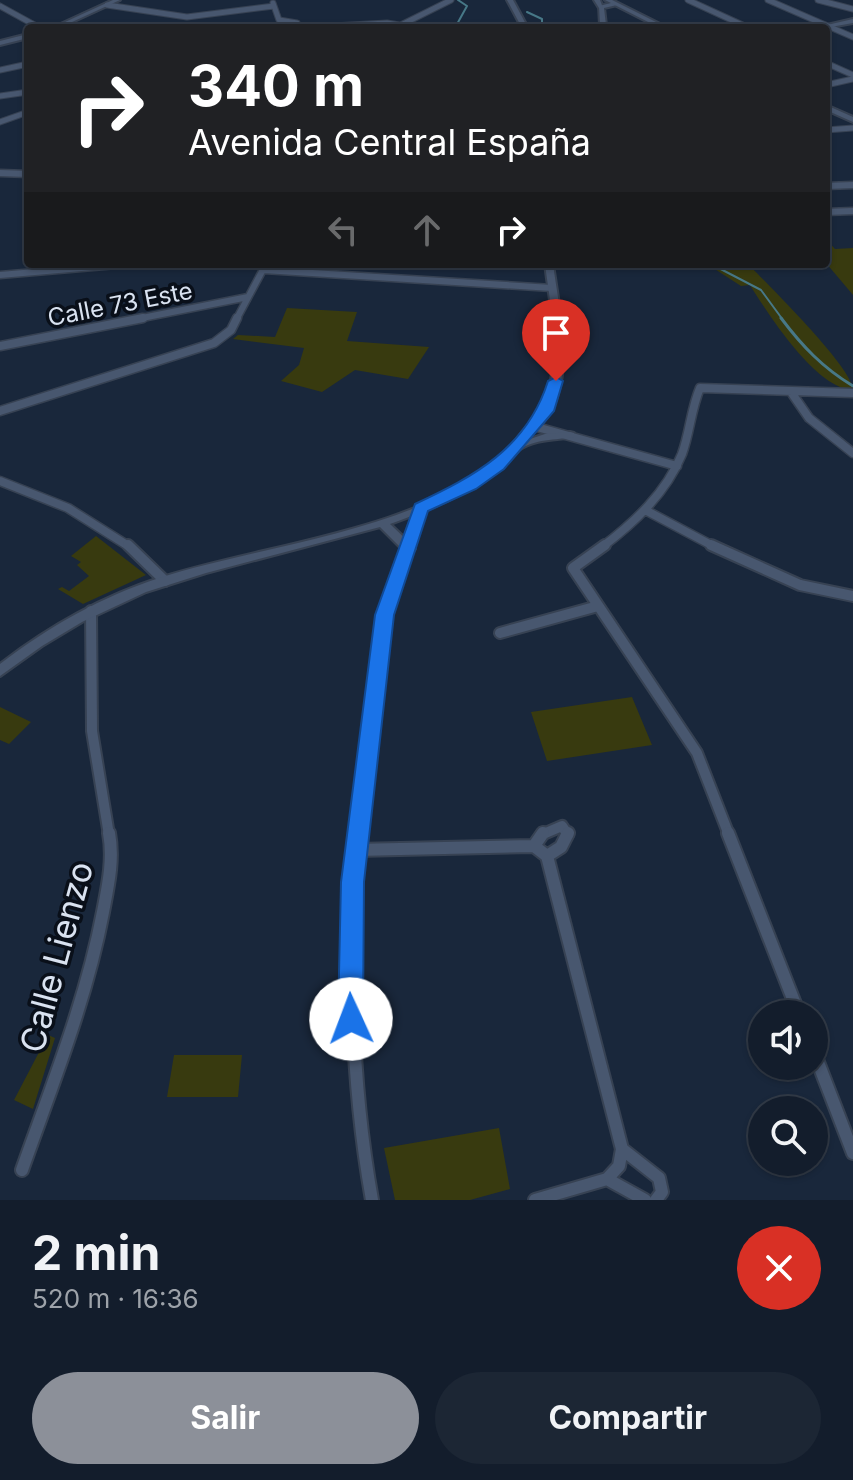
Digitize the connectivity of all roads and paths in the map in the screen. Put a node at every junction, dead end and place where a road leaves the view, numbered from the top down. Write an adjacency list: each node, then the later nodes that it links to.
1 (117, 0): 10 (street)
2 (451, 0): 18 (street)
3 (510, 0): 19 (main road)
4 (597, 0): 12 (main road)
5 (688, 0): 22 (street)
6 (768, 0): 23 (street)
7 (818, 0): 13 (street)
8 (611, 2): 12 (street); 21 (main road)
9 (273, 3): 10 (street); 17 (street)
10 (107, 5): 16 (street)
11 (0, 6): 15 (street)
12 (601, 7): 20 (street)
13 (853, 9)
14 (853, 21): 24 (street)
15 (33, 24)
16 (64, 24)
17 (290, 24)
18 (405, 24)
19 (523, 24)
20 (602, 24)
21 (657, 24)
22 (740, 24)
23 (823, 24)
24 (830, 26)
25 (830, 27): 27 (street)
26 (24, 37): 28 (street)
27 (853, 37)
28 (0, 43)
29 (24, 65): 31 (street)
30 (830, 65): 32 (street)
31 (0, 70)
32 (853, 77): 33 (street)
33 (830, 84)
34 (24, 93): 35 (street)
35 (0, 96)
36 (830, 109): 38 (main road)
37 (24, 113): 39 (street)
38 (853, 120)
39 (0, 122)
40 (853, 128): 41 (street)
41 (830, 130)
42 (0, 173): 43 (street)
43 (24, 174)
44 (853, 185): 45 (street)
45 (830, 186)
46 (853, 211): 47 (street)
47 (830, 212)
48 (81, 268): 52 (street)
49 (264, 268): 54 (street)
50 (279, 268): 53 (street)
51 (550, 268): 53 (main road)
52 (0, 275)
53 (552, 288): 59 (main road)
54 (248, 297): 55 (street, Calle 73 Este); 58 (street)
55 (0, 346)
56 (791, 392): 57 (street); 63 (street); 64 (street)
57 (853, 393)
58 (0, 411)
59 (546, 411): 60 (main road); 61 (main road)
60 (533, 426): 61 (street); 62 (main road)
61 (570, 435): 62 (main road); 64 (street)
62 (517, 446): 66 (main road)
63 (853, 453)
64 (677, 466): 67 (street)
65 (0, 481): 70 (street)
66 (421, 508): 68 (main road); 69 (street)
67 (645, 510): 71 (street); 72 (street)
68 (381, 522): 69 (main road); 70 (main road)
69 (409, 549): 77 (street)
70 (165, 581): 73 (main road)
71 (853, 596)
72 (598, 606): 74 (street); 79 (street)
73 (91, 611): 75 (main road); 83 (street, Calle Lienzo)
74 (500, 633)
75 (0, 671)
76 (534, 846): 77 (street); 78 (street); 78 (street)
77 (356, 850): 85 (street)
78 (547, 856): 81 (street)
79 (794, 1000)
80 (825, 1080): 82 (street)
81 (622, 1149): 84 (street); 88 (street)
82 (853, 1153)
83 (22, 1170)
84 (607, 1179): 86 (street); 87 (street)
85 (372, 1200)
86 (535, 1200)
87 (645, 1200)
88 (656, 1200)

